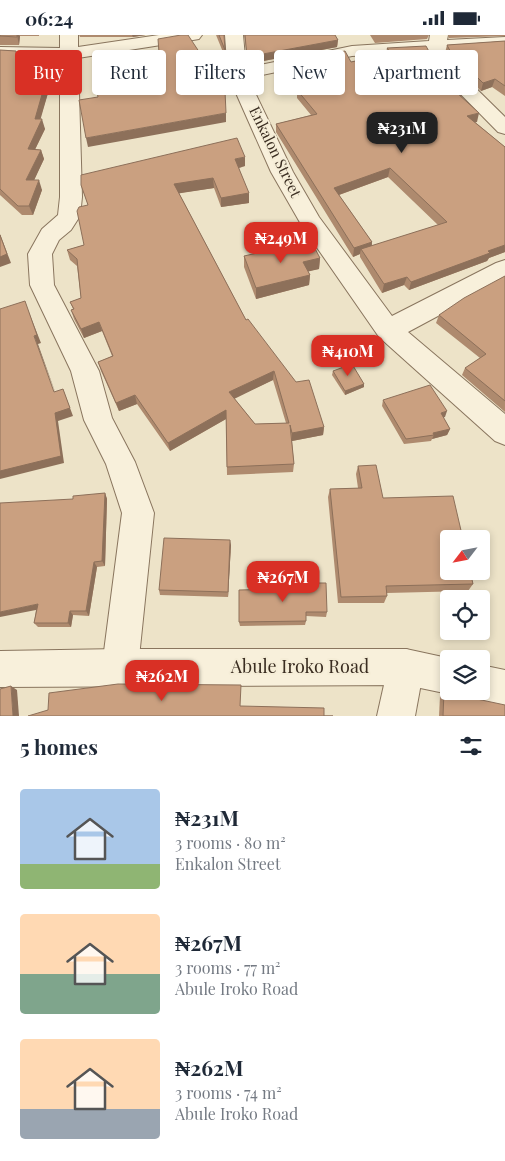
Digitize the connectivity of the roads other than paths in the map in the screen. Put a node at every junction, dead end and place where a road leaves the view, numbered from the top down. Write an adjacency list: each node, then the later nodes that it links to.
1 (193, 35): 6 (street)
2 (234, 35): 7 (street, Enkalon Street)
3 (343, 35): 9 (street)
4 (436, 41): 5 (street); 9 (street); 12 (street)
5 (505, 42)
6 (69, 45): 8 (street); 16 (street)
7 (235, 50)
8 (0, 51)
9 (352, 51): 10 (street)
10 (264, 69)
11 (246, 95): 14 (street, Enkalon Street)
12 (505, 128)
13 (505, 269): 14 (street)
14 (388, 330): 15 (street, Enkalon Street)
15 (505, 432)
16 (120, 667): 17 (street, Abule Iroko Road); 18 (street, Abule Iroko Road)
17 (406, 667): 19 (street, Abule Iroko Road); 22 (street)
18 (0, 669)
19 (440, 674)
20 (490, 685): 21 (street)
21 (505, 688)
22 (396, 716)

